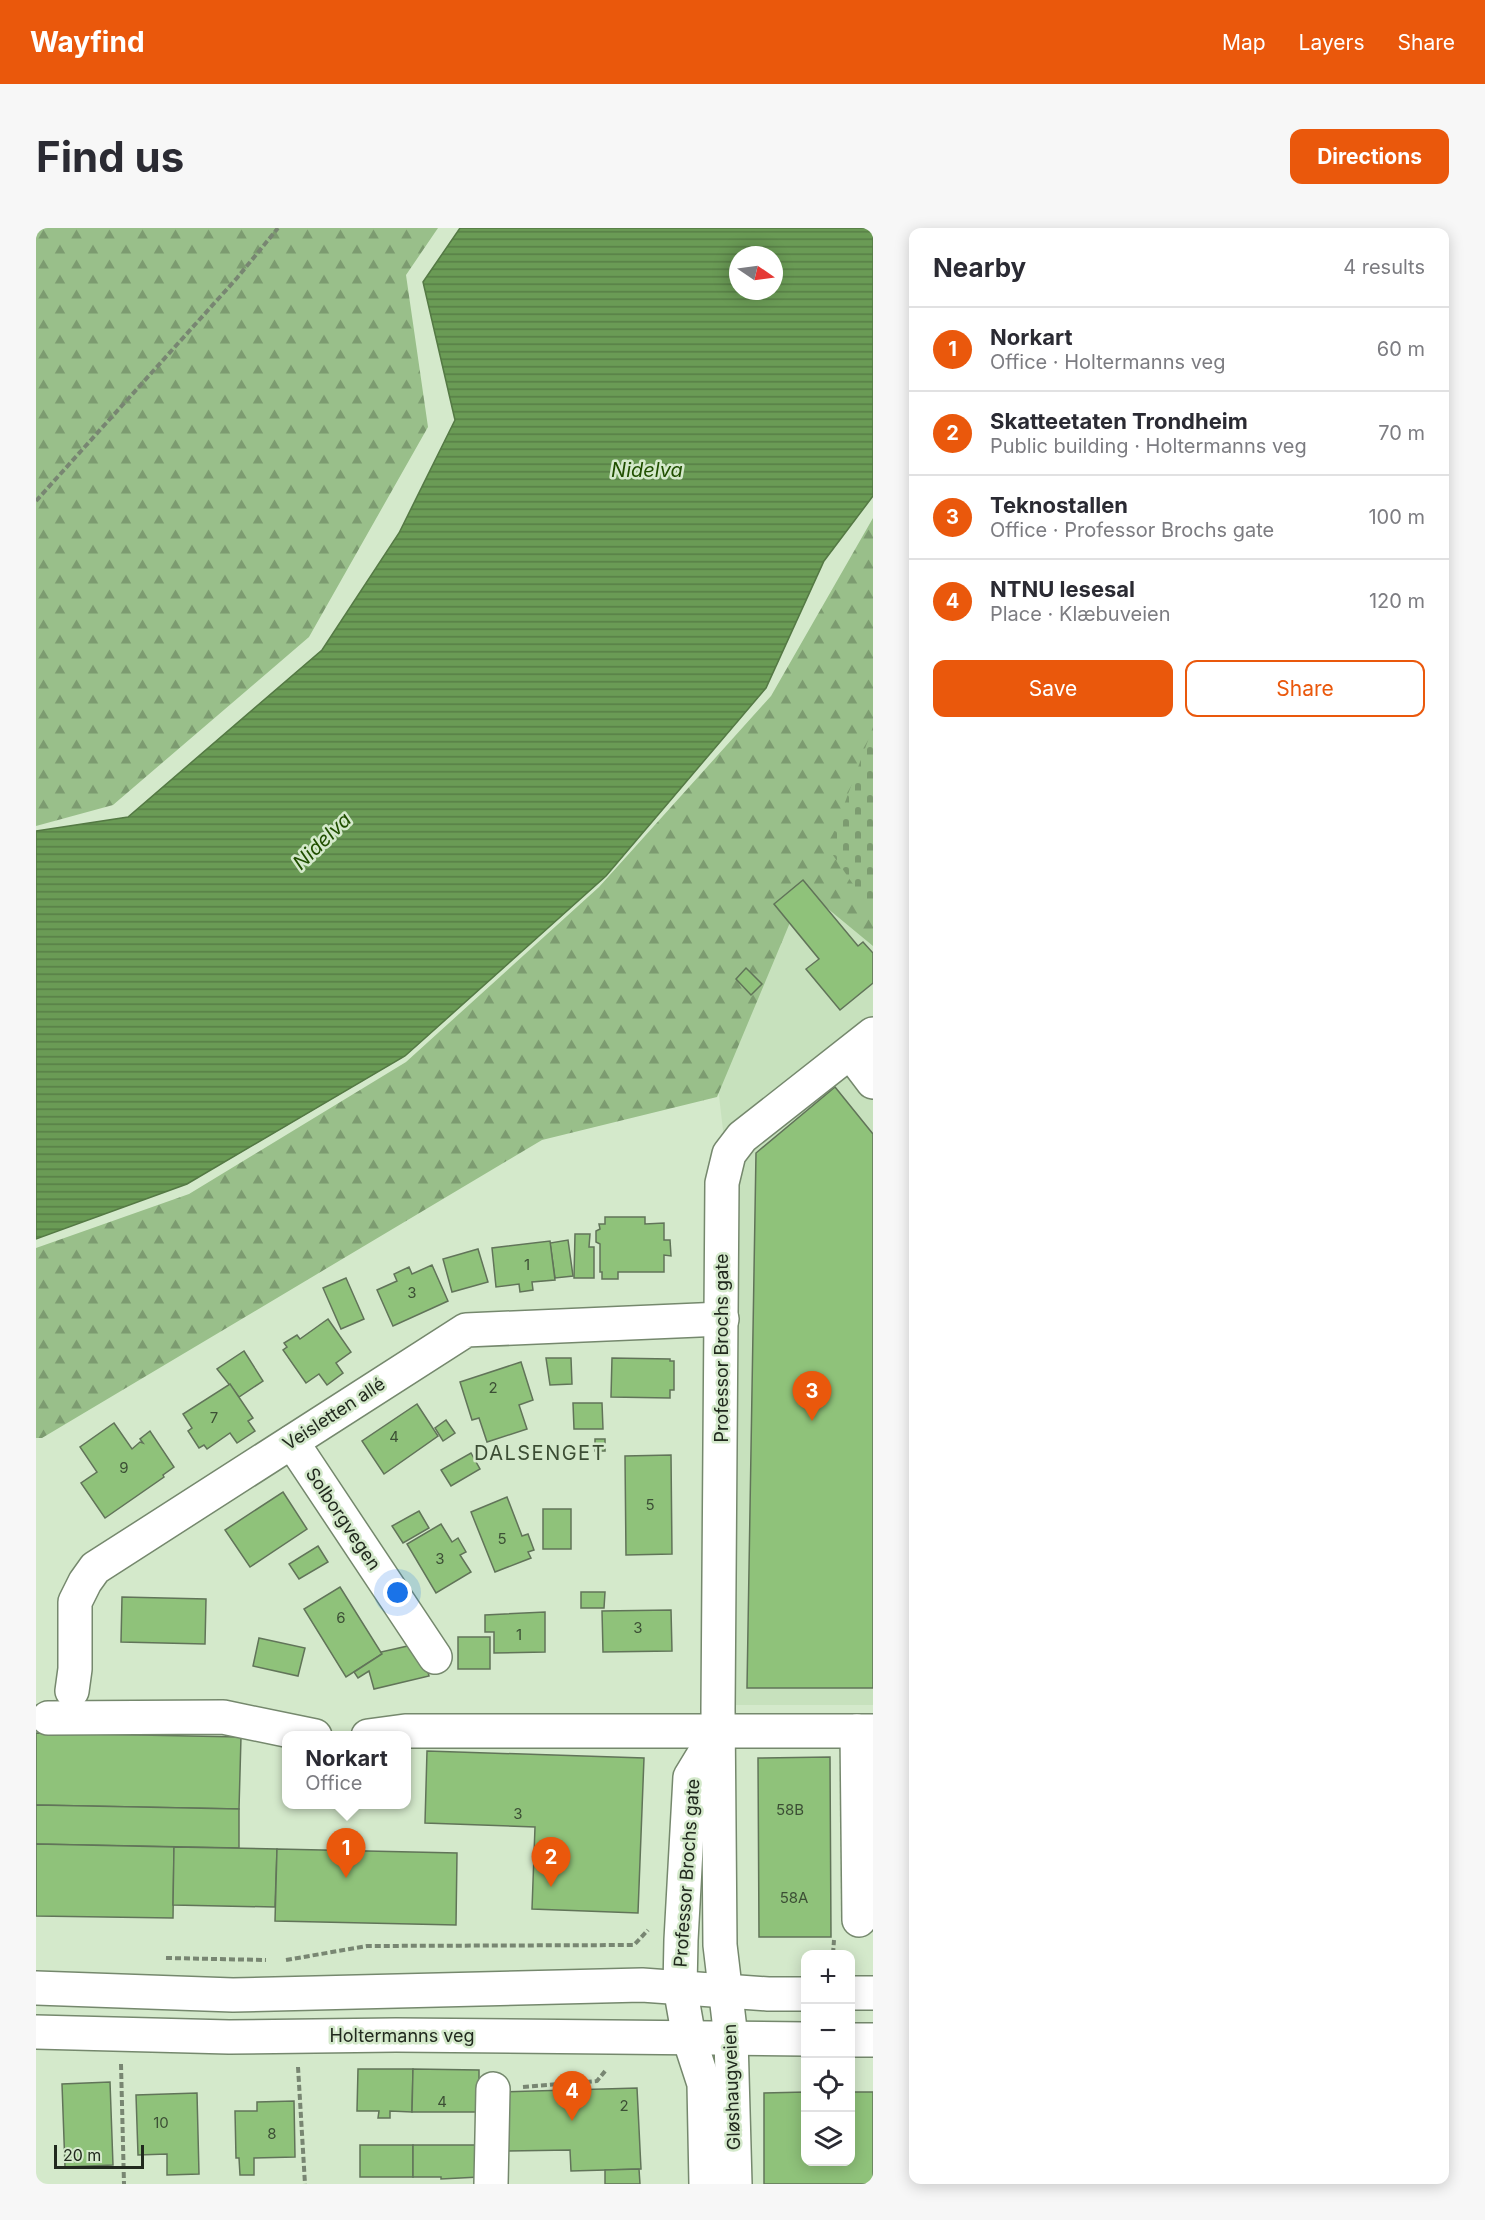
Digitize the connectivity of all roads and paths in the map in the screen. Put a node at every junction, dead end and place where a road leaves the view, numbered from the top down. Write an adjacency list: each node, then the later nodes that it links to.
1 (278, 228): 2 (path)
2 (36, 501)
3 (862, 1044): 4 (street); 5 (street, Professor Brochs gate)
4 (873, 1082)
5 (722, 1319): 6 (street, Veisletten allé); 12 (street, Professor Brochs gate)
6 (292, 1442): 7 (street, Solborgvegen); 8 (street, Veisletten allé)
7 (435, 1657)
8 (72, 1691)
9 (48, 1718): 10 (street)
10 (291, 1731)
11 (411, 1731): 12 (street)
12 (718, 1731): 13 (street); 19 (street, Professor Brochs gate); 21 (street, Professor Brochs gate)
13 (865, 1731): 14 (street)
14 (859, 1920)
15 (650, 1925): 18 (path)
16 (156, 1958): 17 (path)
17 (273, 1960)
18 (284, 1960)
19 (680, 1987): 20 (street); 21 (street); 26 (street, Gløshaugveien)
20 (36, 1988)
21 (726, 1990): 24 (street); 27 (street, Gløshaugveien)
22 (855, 1993): 23 (street)
23 (873, 1993)
24 (801, 1994)
25 (36, 2032): 26 (street, Holtermanns veg)
26 (689, 2038): 27 (street, Holtermanns veg); 38 (street, Gløshaugveien)
27 (731, 2038): 28 (street, Holtermanns veg); 39 (street, Gløshaugveien)
28 (801, 2039)
29 (855, 2040): 30 (street)
30 (873, 2040)
31 (121, 2057): 35 (path)
32 (297, 2060): 36 (path)
33 (608, 2067): 34 (path)
34 (493, 2089): 37 (street)
35 (124, 2184)
36 (304, 2184)
37 (491, 2184)
38 (706, 2184)
39 (735, 2184)

